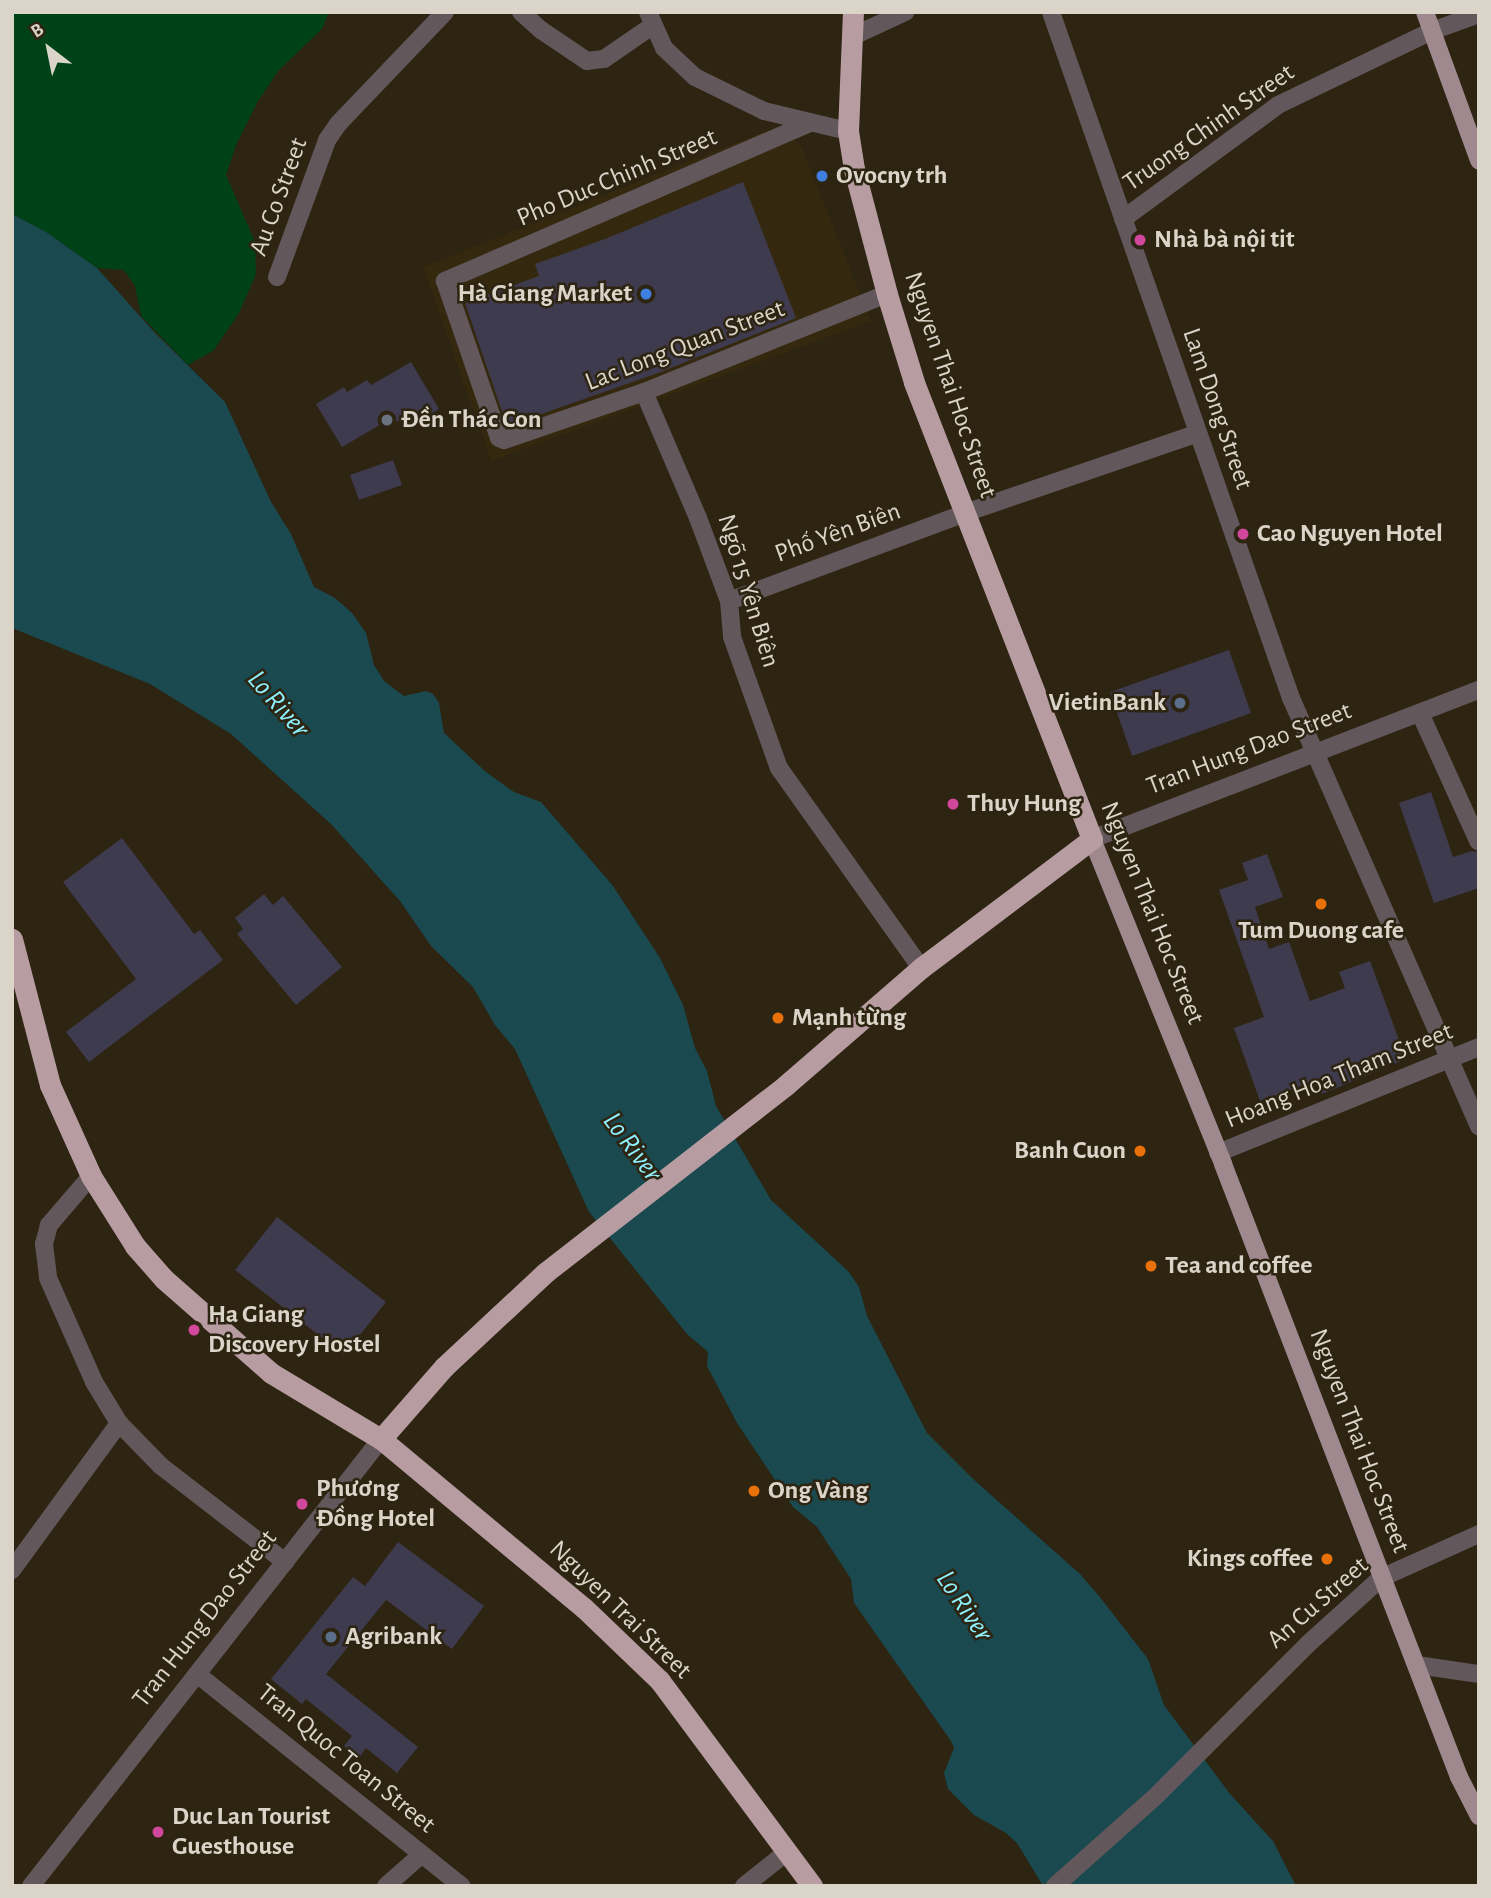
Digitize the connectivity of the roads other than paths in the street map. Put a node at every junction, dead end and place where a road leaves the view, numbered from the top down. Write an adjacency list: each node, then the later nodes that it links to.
1 (445, 12): 15 (street, Au Co Street)
2 (522, 12): 8 (street)
3 (853, 12): 10 (highway, Nguyen Thai Hoc Street)
4 (905, 12): 10 (street)
5 (1051, 12): 14 (street, Lam Dong Street)
6 (1426, 12): 9 (main road)
7 (1479, 14): 9 (street, Truong Chinh Street)
8 (650, 19): 11 (street)
9 (1432, 31): 13 (main road); 14 (street, Truong Chinh Street)
10 (851, 37): 12 (highway, Nguyen Thai Hoc Street)
11 (810, 123): 12 (street); 19 (street, Pho Duc Chinh Street)
12 (848, 131): 16 (highway, Nguyen Thai Hoc Street)
13 (1479, 160)
14 (1123, 219): 18 (street, Lam Dong Street)
15 (278, 277)
16 (887, 295): 17 (street, Lac Long Quan Street); 20 (highway, Nguyen Thai Hoc Street)
17 (644, 392): 19 (street, Lac Long Quan Street); 21 (street, Ngõ 15 Yên Biên)
18 (1198, 433): 20 (street, Phố Yên Biên); 24 (street, Lam Dong Street)
19 (500, 439)
20 (965, 513): 21 (street, Phố Yên Biên); 25 (highway, Nguyen Thai Hoc Street)
21 (729, 601): 28 (street, Ngõ 15 Yên Biên)
22 (1479, 690): 23 (street, Tran Hung Dao Street)
23 (1420, 713): 24 (street, Tran Hung Dao Street); 26 (street)
24 (1314, 754): 25 (street, Tran Hung Dao Street); 30 (street, Lam Dong Street)
25 (1092, 839): 28 (highway, Tran Hung Dao Street); 32 (main road, Nguyen Thai Hoc Street)
26 (1478, 841)
27 (12, 939): 33 (highway, Nguyen Trai Street)
28 (920, 968): 35 (highway, Tran Hung Dao Street)
29 (1479, 1047): 30 (street, Hoang Hoa Tham Street)
30 (1448, 1059): 31 (street, Lam Dong Street); 32 (street, Hoang Hoa Tham Street)
31 (1479, 1127)
32 (1218, 1153): 39 (main road, Nguyen Thai Hoc Street)
33 (91, 1176): 34 (street); 35 (highway, Nguyen Trai Street)
34 (119, 1423): 37 (street); 38 (street)
35 (381, 1440): 37 (street, Tran Hung Dao Street); 44 (highway, Nguyen Trai Street)
36 (1479, 1534): 39 (street, An Cu Street)
37 (285, 1562): 41 (street, Tran Hung Dao Street)
38 (12, 1570)
39 (1381, 1578): 40 (main road, Nguyen Thai Hoc Street); 51 (street, An Cu Street)
40 (1417, 1664): 42 (street); 43 (main road, Nguyen Thai Hoc Street)
41 (197, 1674): 45 (street, Tran Quoc Toan Street); 46 (street, Tran Hung Dao Street)
42 (1479, 1674)
43 (1479, 1816)
44 (788, 1852): 49 (street); 50 (highway, Nguyen Trai Street)
45 (422, 1854): 47 (street); 48 (street, Tran Quoc Toan Street)
46 (32, 1886)
47 (386, 1886)
48 (462, 1886)
49 (744, 1886)
50 (811, 1886)
51 (1055, 1886)

